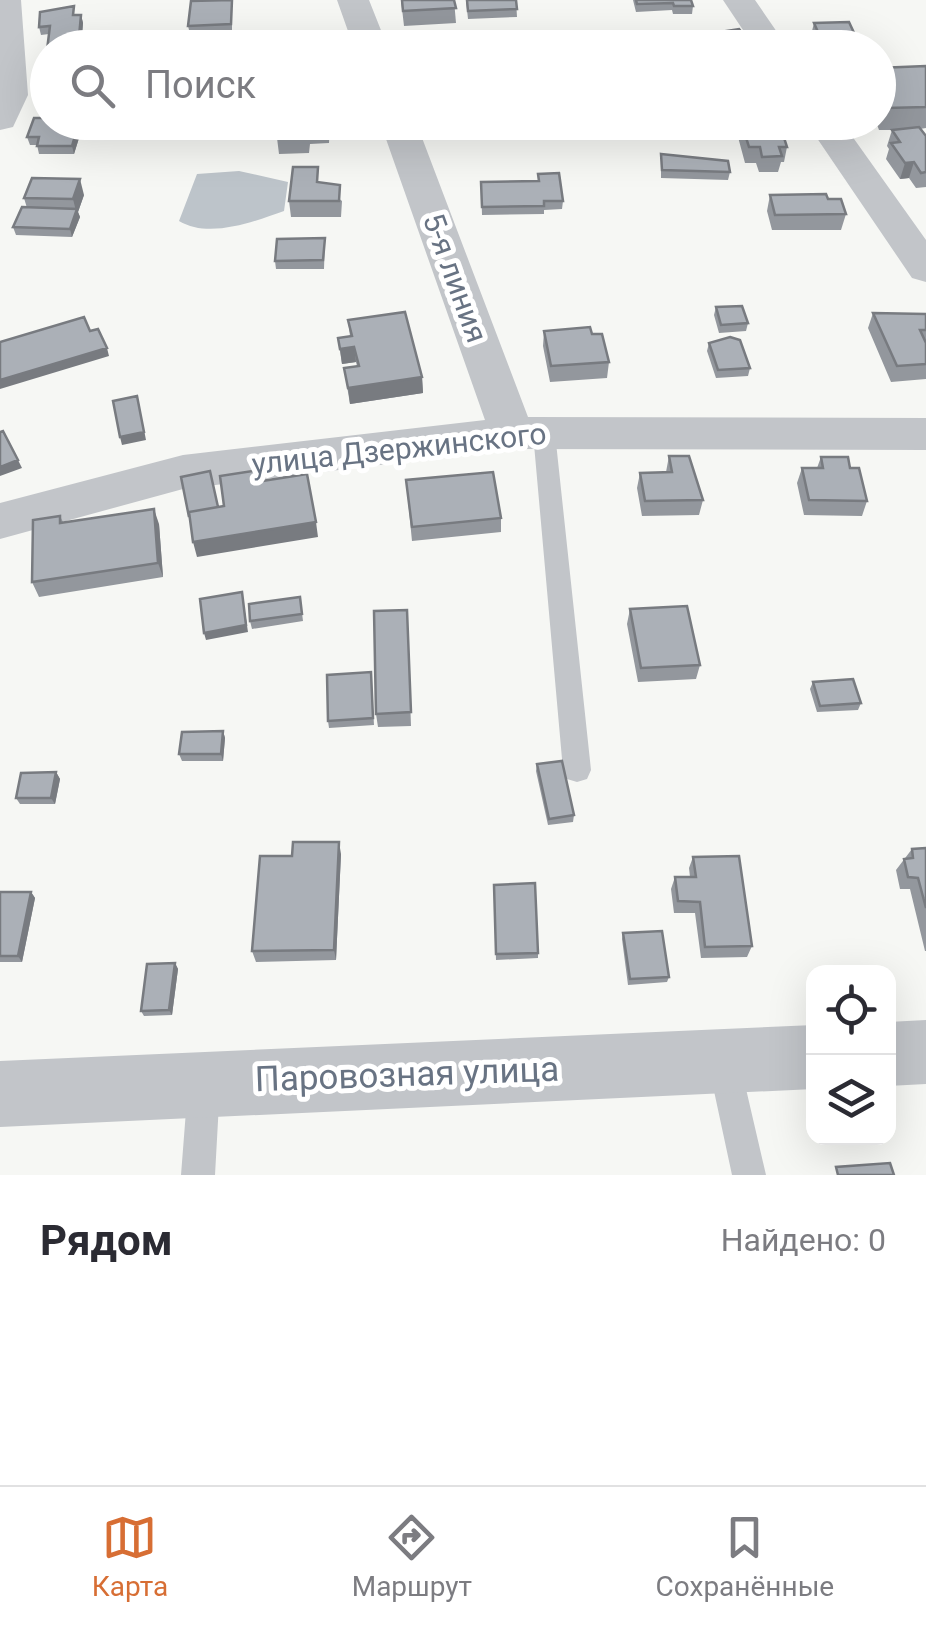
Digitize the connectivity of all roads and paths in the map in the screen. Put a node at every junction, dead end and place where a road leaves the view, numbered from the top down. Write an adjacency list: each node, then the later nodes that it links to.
1 (5, 0): 6 (street)
2 (353, 0): 4 (street)
3 (739, 0): 5 (street)
4 (364, 30)
5 (760, 30)
6 (0, 119)
7 (406, 140): 10 (street, 5-я линия)
8 (836, 140): 9 (street)
9 (926, 269)
10 (528, 433): 11 (street, улица Дзержинского); 12 (street, улица Дзержинского); 13 (lane)
11 (926, 434)
12 (0, 521)
13 (577, 770)
14 (926, 1052): 15 (street)
15 (896, 1054)
16 (806, 1057): 17 (street, Паровозная улица)
17 (724, 1060): 18 (street, Паровозная улица); 21 (lane)
18 (204, 1083): 19 (street, Паровозная улица); 20 (lane)
19 (0, 1094)
20 (198, 1175)
21 (749, 1175)

